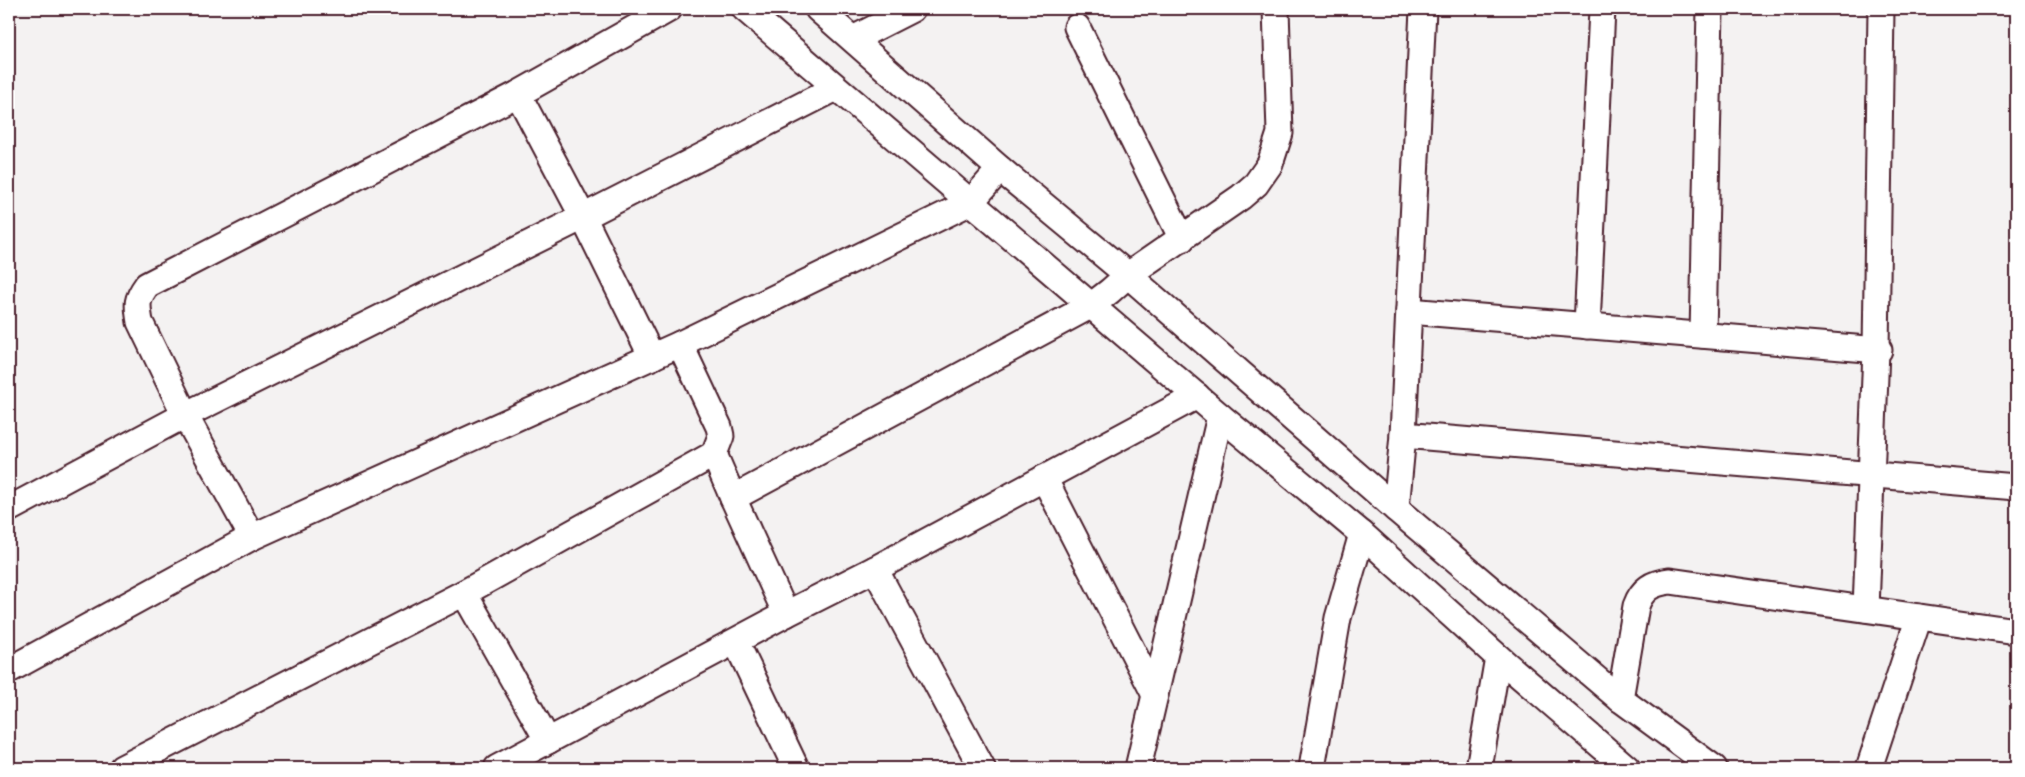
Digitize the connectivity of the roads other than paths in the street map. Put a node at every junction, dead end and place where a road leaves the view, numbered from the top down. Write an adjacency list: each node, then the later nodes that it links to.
1 (669, 9): 13 (street)
2 (745, 9): 12 (street)
3 (818, 9): 11 (street)
4 (912, 9): 11 (street)
5 (1423, 9): 18 (street)
6 (1602, 9): 19 (street)
7 (1710, 9): 20 (street)
8 (1881, 9): 22 (street)
9 (1274, 13): 16 (street)
10 (1077, 27): 16 (street)
11 (852, 39): 14 (street)
12 (836, 88): 14 (street); 15 (street)
13 (518, 94): 15 (street); 25 (street)
14 (986, 184): 17 (street); 17 (street); 21 (street)
15 (583, 217): 23 (street); 25 (street)
16 (1182, 239): 17 (street)
17 (1113, 288): 24 (street); 32 (street); 34 (street)
18 (1409, 311): 19 (street); 27 (street)
19 (1587, 326): 20 (street)
20 (1702, 335): 22 (street)
21 (680, 344): 23 (street); 28 (street)
22 (1877, 350): 29 (street)
23 (652, 357): 36 (street)
24 (1197, 396): 26 (street); 30 (street)
25 (185, 415): 33 (street); 36 (street)
26 (1220, 416): 35 (street); 46 (street)
27 (1403, 435): 29 (street); 34 (street)
28 (714, 454): 32 (street); 38 (street)
29 (1871, 475): 31 (street); 39 (street)
30 (1044, 478): 37 (street); 46 (street)
31 (2016, 487)
32 (733, 498): 40 (street)
33 (9, 509)
34 (1396, 509): 47 (street)
35 (1362, 534): 44 (street); 54 (street)
36 (252, 537): 45 (street)
37 (874, 569): 40 (street); 52 (street)
38 (464, 593): 48 (street); 49 (street)
39 (1866, 610): 41 (street); 47 (street)
40 (786, 614): 43 (street)
41 (1919, 617): 42 (street); 58 (street)
42 (2016, 631)
43 (736, 642): 48 (street); 51 (street)
44 (1498, 657): 55 (street); 56 (street)
45 (9, 670)
46 (1155, 695): 53 (street)
47 (1620, 699): 57 (street)
48 (548, 741): 50 (street)
49 (122, 768)
50 (497, 768)
51 (796, 768)
52 (982, 768)
53 (1138, 768)
54 (1312, 768)
55 (1479, 768)
56 (1627, 768)
57 (1714, 768)
58 (1869, 768)

